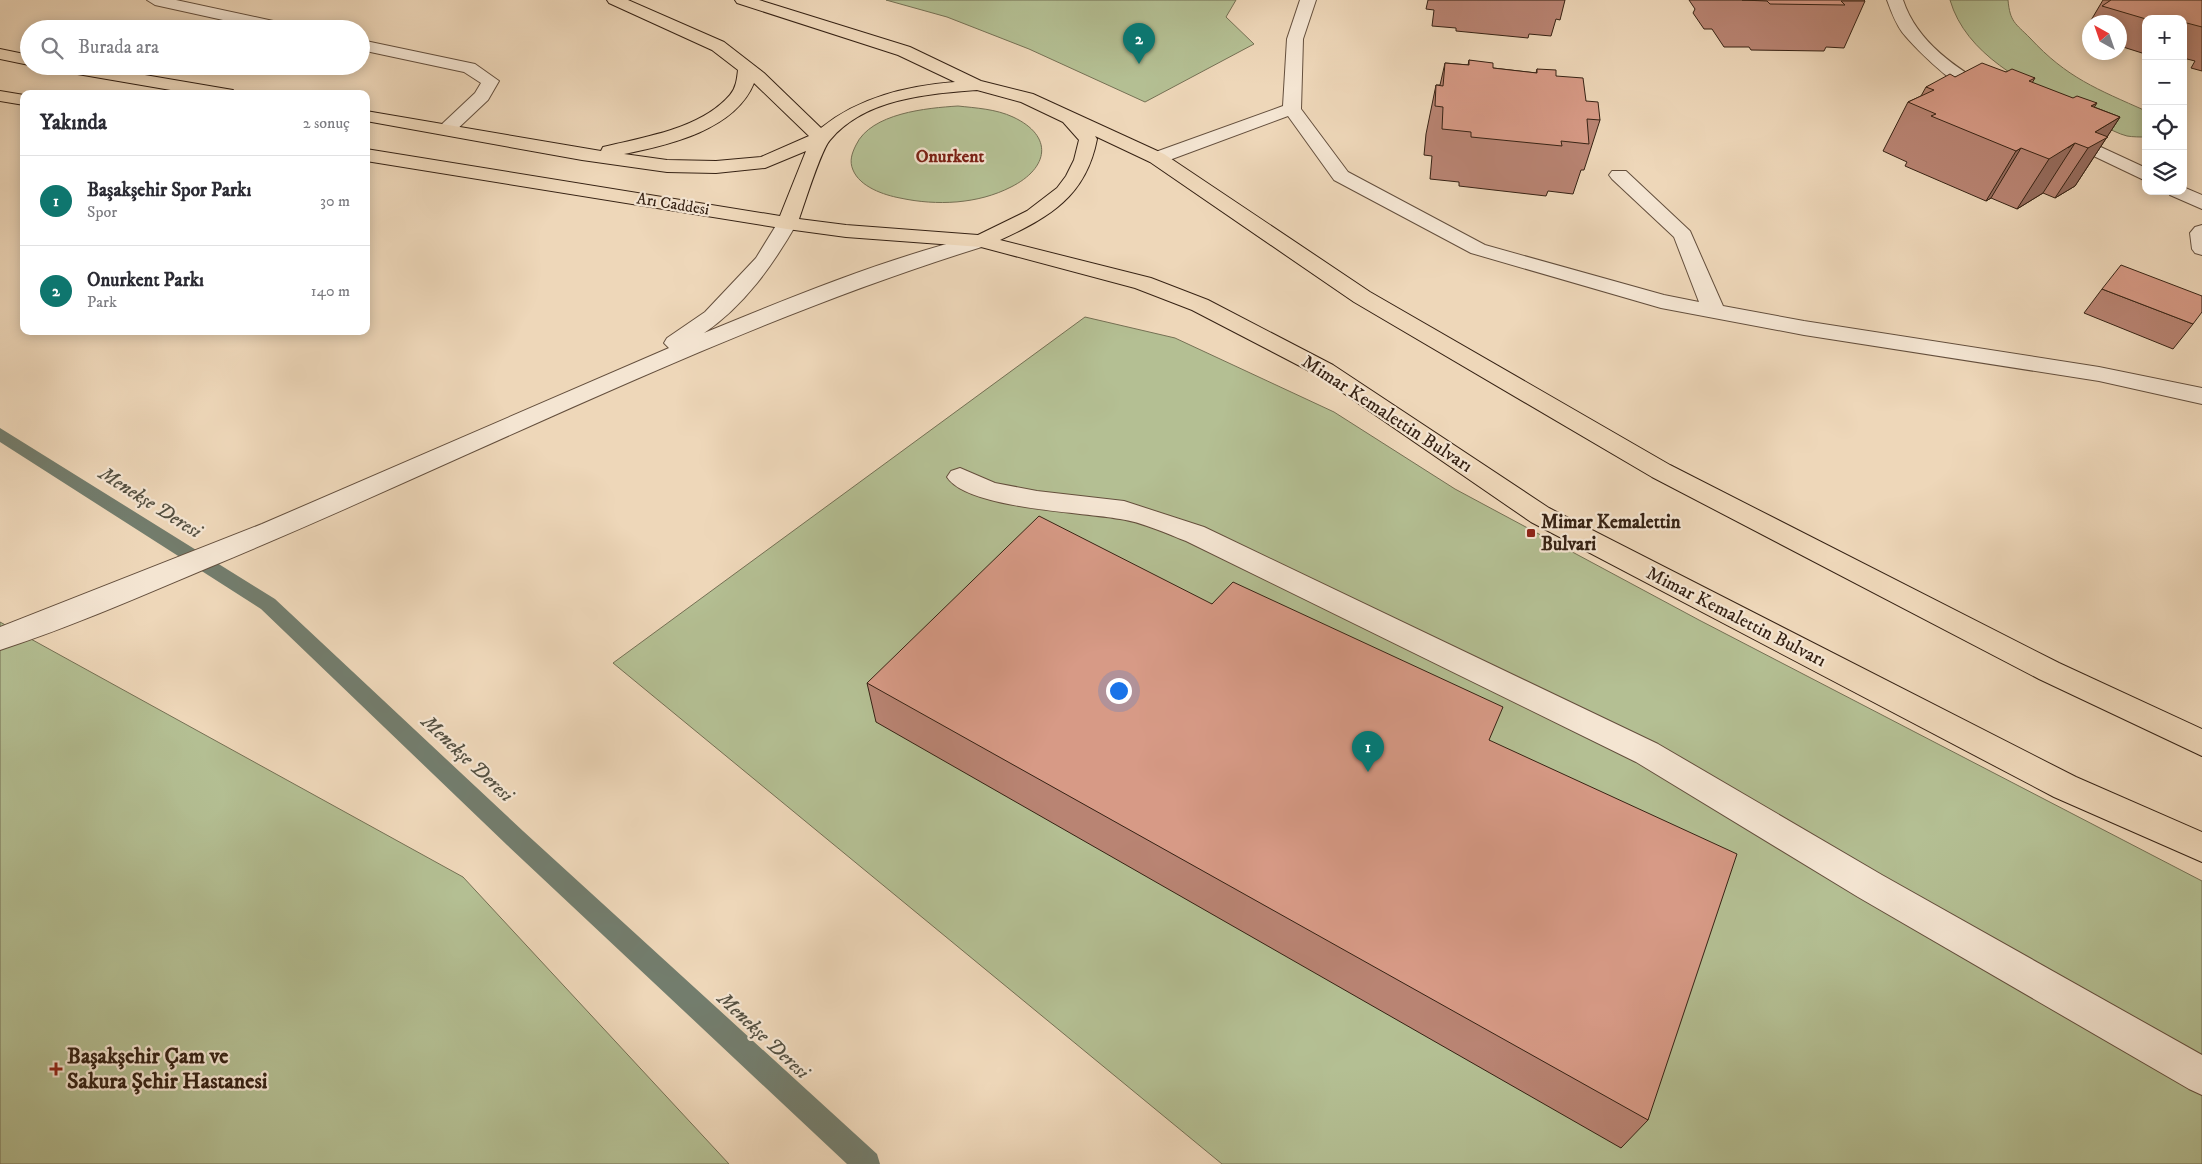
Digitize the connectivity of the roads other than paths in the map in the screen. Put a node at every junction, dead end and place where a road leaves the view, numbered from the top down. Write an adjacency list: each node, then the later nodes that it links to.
1 (155, 0): 6 (street)
2 (615, 0): 10 (main road)
3 (744, 0): 12 (main road)
4 (1308, 0): 17 (street)
5 (1895, 0): 16 (street)
6 (247, 20)
7 (370, 47): 20 (street)
8 (0, 54): 9 (main road)
9 (20, 58)
10 (747, 69): 22 (main road); 23 (main road)
11 (114, 75): 13 (main road)
12 (977, 85): 19 (main road); 22 (main road)
13 (203, 90)
14 (0, 96): 15 (main road)
15 (20, 99)
16 (2005, 104)
17 (1292, 109): 25 (street); 34 (street)
18 (370, 117): 20 (main road, Arı Caddesi)
19 (1070, 118): 25 (main road); 32 (main road)
20 (447, 129): 23 (main road, Arı Caddesi)
21 (2053, 129): 26 (street)
22 (821, 138): 23 (main road, Arı Caddesi); 30 (main road)
23 (582, 154)
24 (370, 156): 30 (main road, Arı Caddesi)
25 (1157, 158): 39 (main road)
26 (2142, 174)
27 (1619, 175): 34 (street)
28 (2185, 195): 29 (street)
29 (2202, 204)
30 (787, 223): 32 (main road, Arı Caddesi); 35 (street)
31 (2202, 231): 33 (street)
32 (981, 241): 35 (street); 40 (main road, Mimar Kemalettin Bulvarı)
33 (2202, 249)
34 (1714, 310): 36 (street)
35 (639, 369): 38 (street)
36 (2202, 396)
37 (960, 477): 41 (street)
38 (0, 639)
39 (2202, 743)
40 (2202, 847)
41 (2202, 1076)

